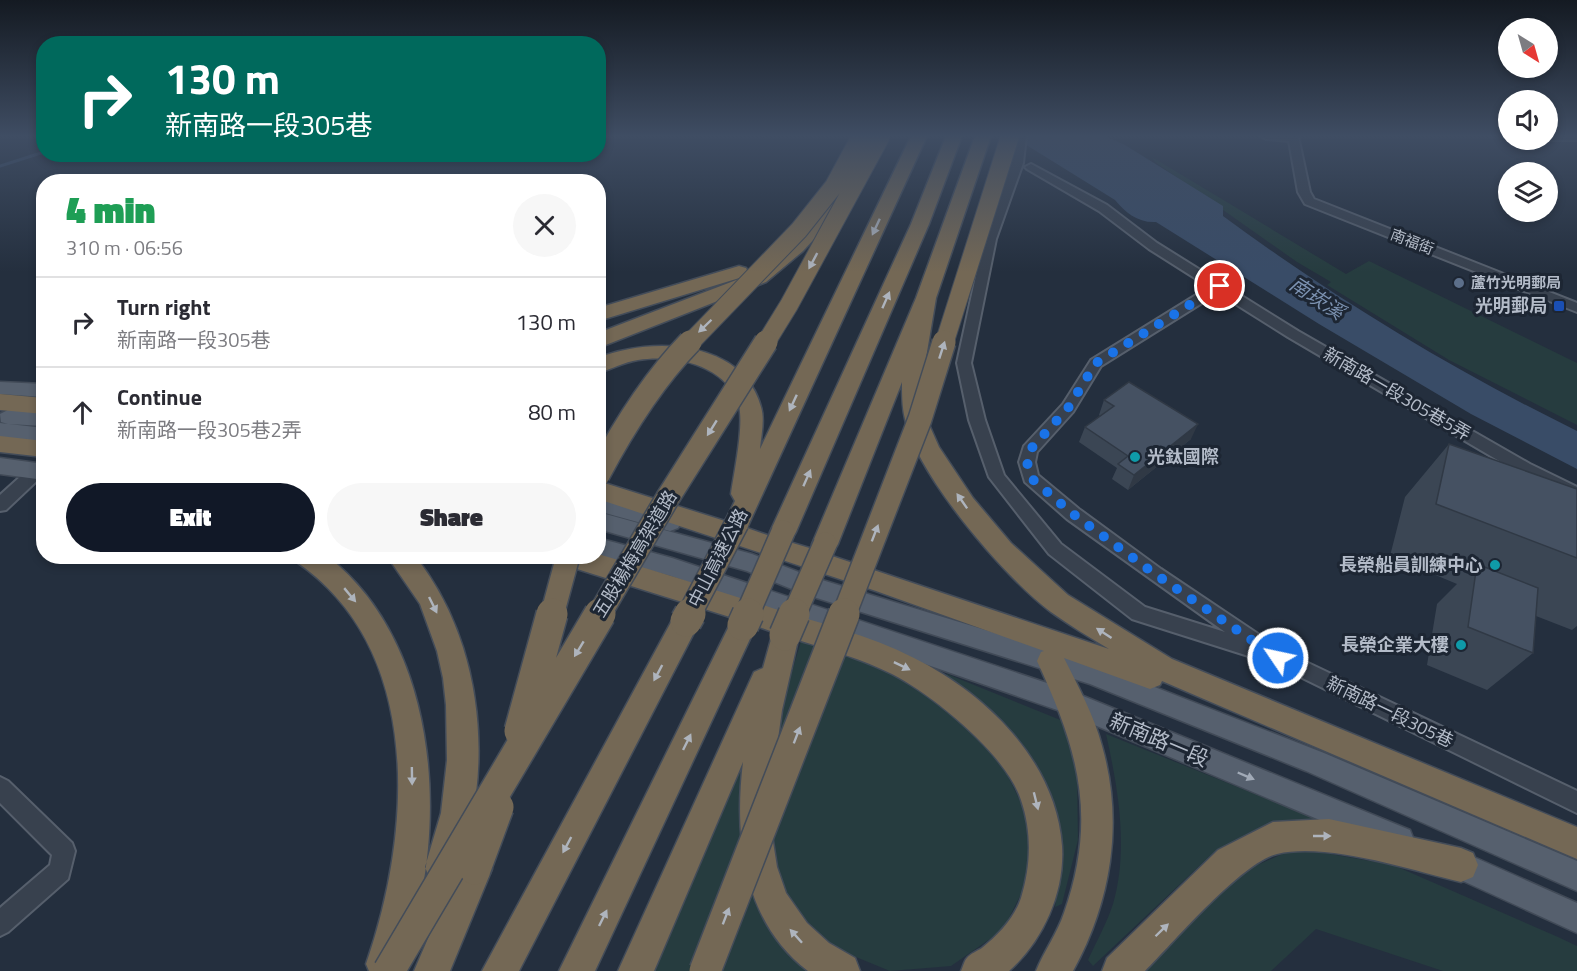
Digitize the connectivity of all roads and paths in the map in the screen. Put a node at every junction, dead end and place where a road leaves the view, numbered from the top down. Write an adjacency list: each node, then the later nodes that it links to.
1 (837, 181): 12 (highway, bridge)
2 (856, 181): 61 (highway, 五股楊梅高架道路, one-way to 61, bridge)
3 (858, 181): 11 (highway)
4 (898, 181): 40 (highway, 中山高速公路, one-way to 40)
5 (936, 181): 65 (highway, one-way to 5, bridge)
6 (967, 181): 15 (highway)
7 (1002, 181): 67 (highway, one-way to 7, bridge)
8 (1010, 181): 48 (street)
9 (1056, 181): 14 (street, 新南路一段305巷5弄)
10 (1302, 181): 16 (street, 南福街)
11 (835, 207): 12 (highway); 19 (highway)
12 (787, 242): 13 (highway); 31 (highway, one-way to 31, bridge)
13 (744, 271): 17 (highway); 18 (highway)
14 (1220, 286): 36 (street, 新南路一段305巷5弄); 48 (street, 新南路一段305巷)
15 (926, 298): 47 (highway, bridge); 51 (highway, one-way to 15)
16 (1577, 308)
17 (606, 313)
18 (606, 324)
19 (606, 337)
20 (606, 363): 40 (highway)
21 (0, 388): 22 (main road)
22 (36, 390)
23 (0, 402): 24 (highway)
24 (36, 405)
25 (0, 416): 26 (main road)
26 (36, 418)
27 (0, 430): 28 (main road)
28 (36, 434)
29 (0, 444): 30 (highway)
30 (36, 448)
31 (606, 460)
32 (0, 465): 33 (main road)
33 (36, 471)
34 (36, 475): 37 (street)
35 (606, 493): 51 (highway)
36 (1577, 494)
37 (0, 505)
38 (606, 506): 42 (main road)
39 (606, 522): 42 (main road)
40 (737, 523): 64 (highway, 中山高速公路, one-way to 64, bridge)
41 (606, 549): 50 (main road, 新南路一段)
42 (756, 556): 49 (main road, 新南路一段); 55 (main road)
43 (316, 564): 60 (highway, one-way to 60)
44 (406, 564): 62 (highway, one-way to 62)
45 (565, 564): 63 (highway, bridge)
46 (595, 564): 69 (highway, one-way to 69)
47 (785, 635): 66 (highway); 68 (highway, one-way to 47)
48 (1278, 658): 53 (street, 新南路一段305巷)
49 (1051, 661): 50 (highway); 57 (main road, 新南路一段)
50 (1071, 703): 56 (main road, 新南路一段, one-way to 56); 70 (highway)
51 (1444, 787): 54 (highway)
52 (0, 788): 59 (street)
53 (1577, 802)
54 (1577, 843)
55 (1577, 858)
56 (1461, 865): 58 (main road, 新南路一段); 71 (highway, one-way to 56)
57 (1577, 876)
58 (1577, 918)
59 (0, 924)
60 (382, 971)
61 (388, 971)
62 (406, 971)
63 (432, 971)
64 (500, 971)
65 (577, 971)
66 (636, 971)
67 (705, 971)
68 (842, 971)
69 (979, 971)
70 (1054, 971)
71 (1120, 971)

